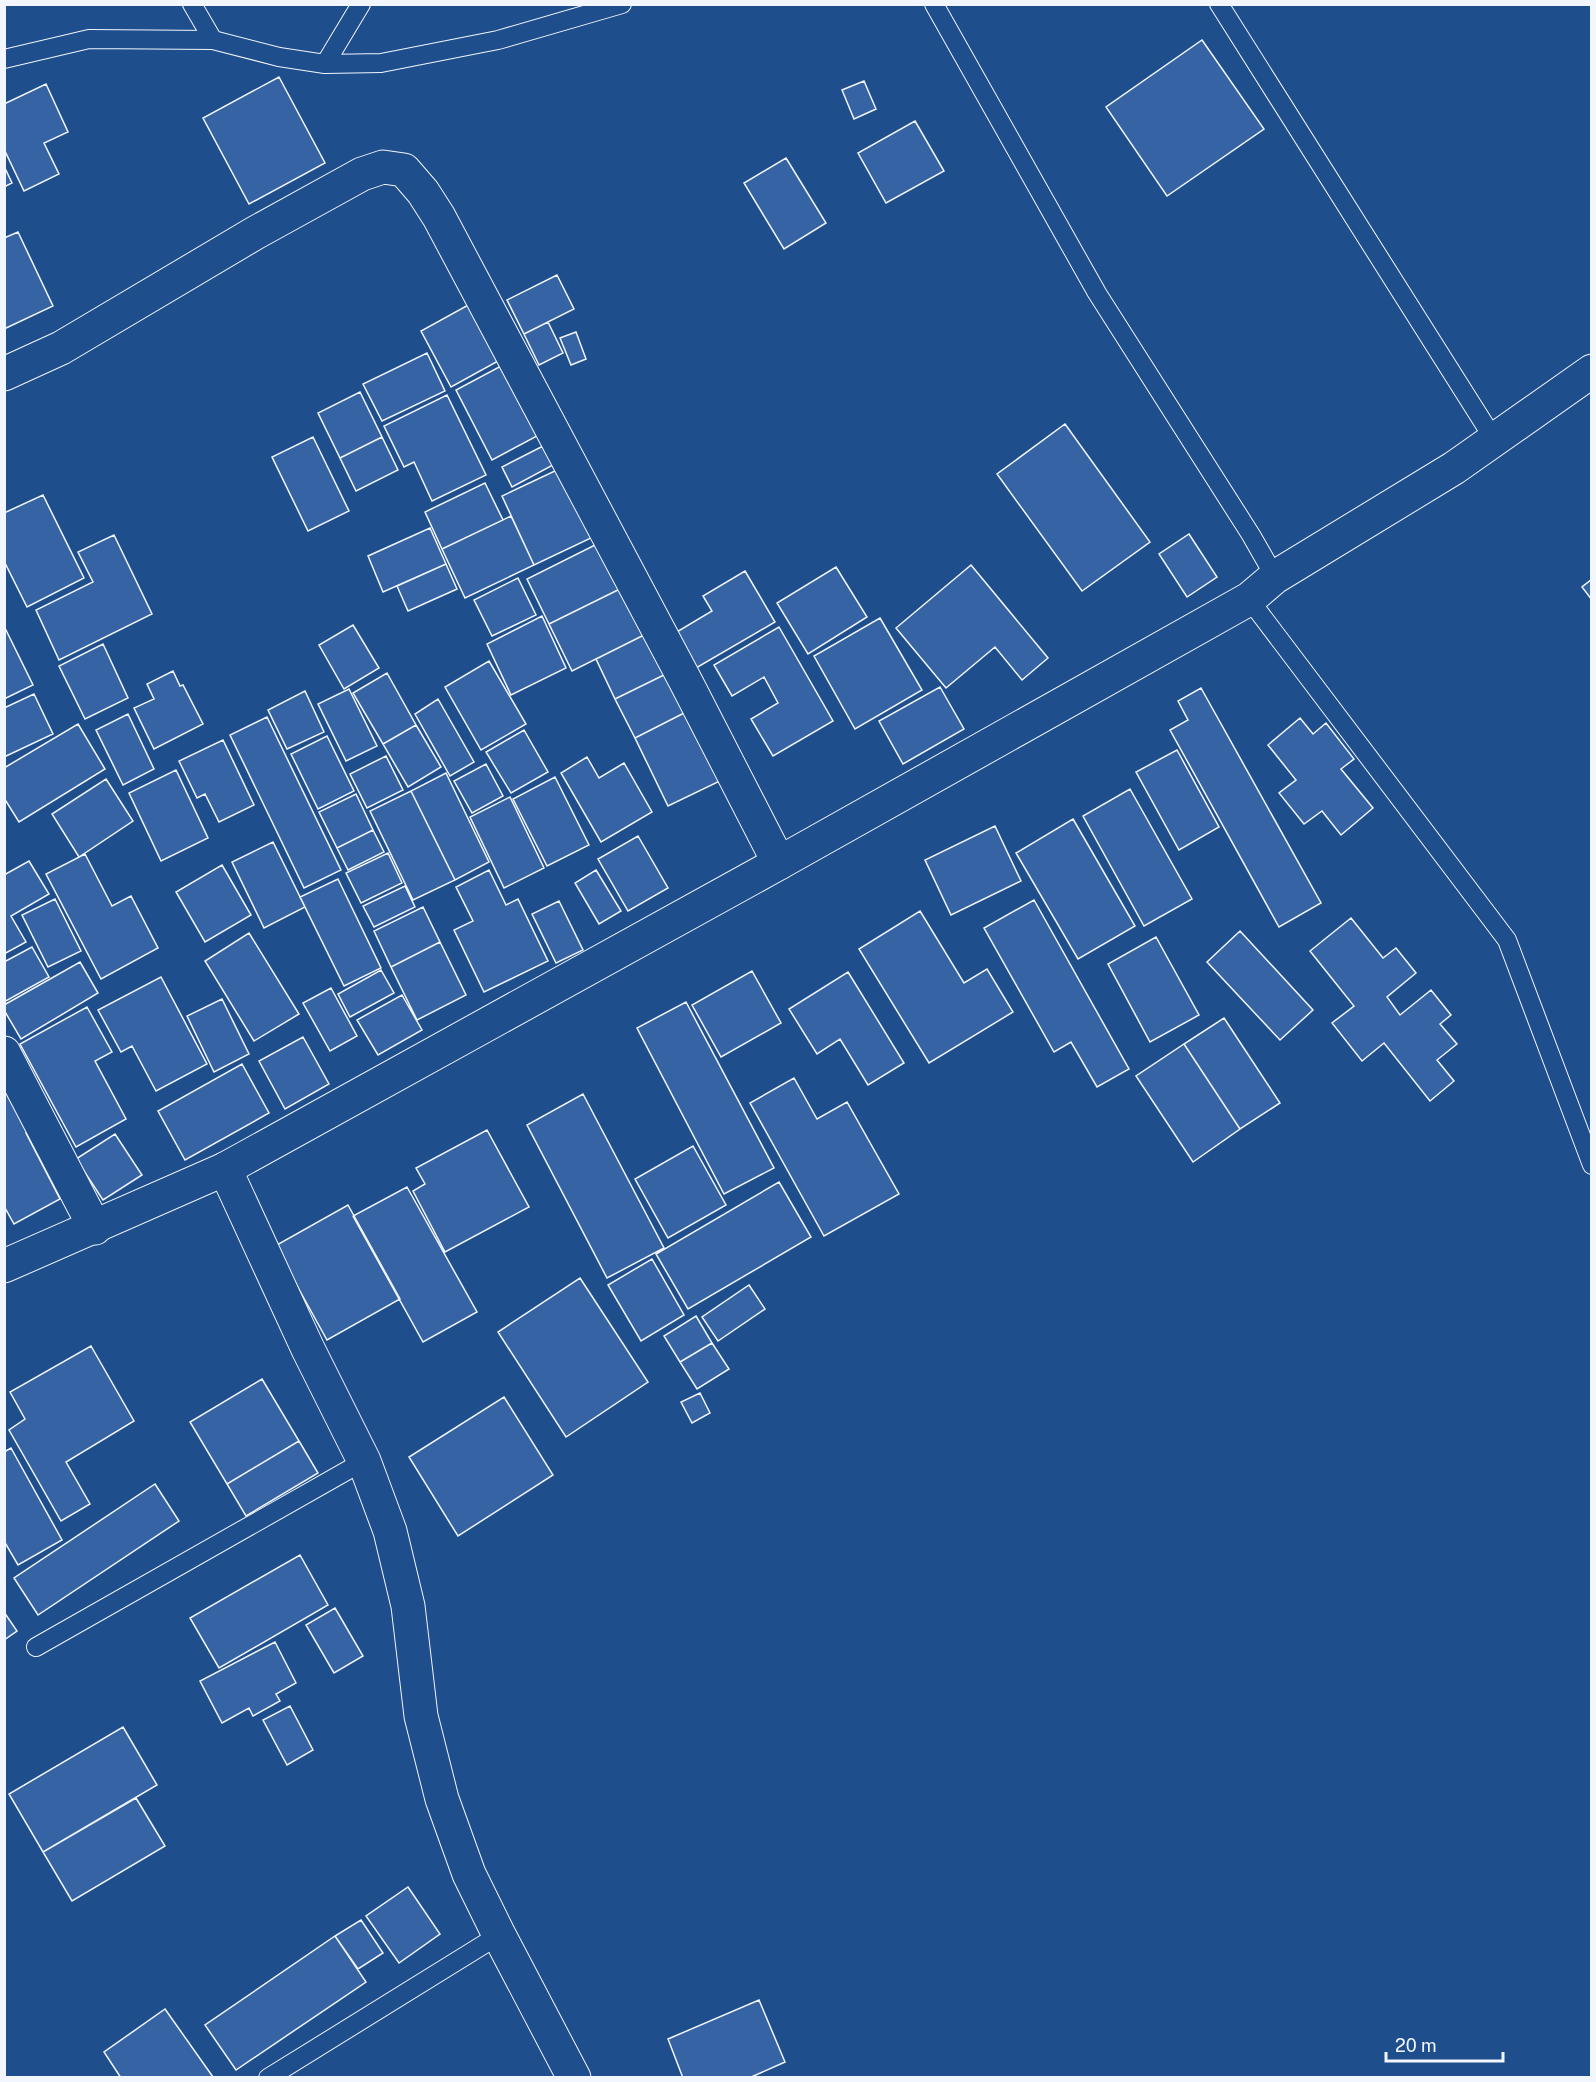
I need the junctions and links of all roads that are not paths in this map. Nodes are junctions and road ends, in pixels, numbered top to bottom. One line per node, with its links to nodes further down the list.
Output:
1 (192, 4): 6 (lane)
2 (361, 4): 8 (lane)
3 (622, 4): 8 (lane)
4 (934, 4): 12 (lane)
5 (1219, 4): 11 (lane)
6 (213, 40): 7 (lane); 8 (lane)
7 (4, 59)
8 (325, 64)
9 (1592, 371): 11 (street)
10 (4, 374): 14 (street)
11 (1495, 441): 12 (street)
12 (1275, 578): 13 (street)
13 (1249, 599): 14 (street); 16 (lane)
14 (779, 863): 17 (street)
15 (4, 1053): 18 (street)
16 (1592, 1165)
17 (225, 1169): 18 (street); 20 (street)
18 (95, 1228): 19 (street)
19 (4, 1266)
20 (364, 1461): 21 (lane); 22 (street)
21 (36, 1647)
22 (499, 1935): 23 (lane); 24 (street)
23 (268, 2078)
24 (574, 2078)

